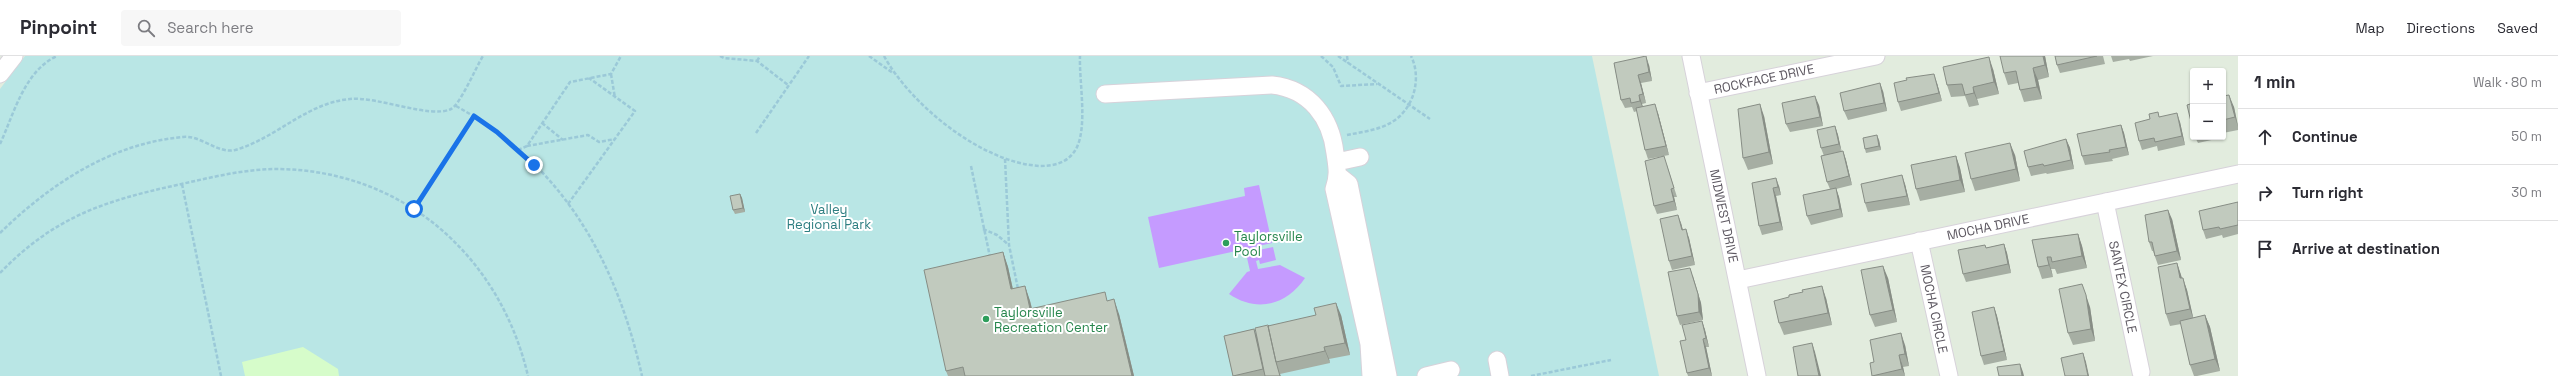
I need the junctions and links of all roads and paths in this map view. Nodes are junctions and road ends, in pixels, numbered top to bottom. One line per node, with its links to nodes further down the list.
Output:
1 (14, 56): 19 (street)
2 (56, 56): 37 (path)
3 (483, 56): 29 (path)
4 (621, 56): 20 (path)
5 (720, 56): 17 (path)
6 (760, 56): 17 (path)
7 (809, 56): 24 (path)
8 (869, 56): 21 (path)
9 (884, 56): 21 (path)
10 (1080, 56): 41 (path)
11 (1321, 56): 23 (path)
12 (1338, 56): 18 (path)
13 (1346, 56): 18 (path)
14 (1411, 56): 28 (path)
15 (1690, 56): 25 (street, MIDWEST DRIVE)
16 (1876, 56): 25 (street, ROCKFACE DRIVE)
17 (757, 61): 24 (path)
18 (1348, 63): 23 (path)
19 (0, 74)
20 (611, 74): 22 (path); 27 (path)
21 (894, 74): 41 (path)
22 (589, 78): 27 (path); 32 (path)
23 (1378, 84): 28 (path)
24 (788, 86): 33 (path)
25 (1698, 93): 55 (street, MIDWEST DRIVE)
26 (1104, 94): 43 (street)
27 (615, 98): 36 (path)
28 (1408, 105): 31 (path); 34 (path)
29 (456, 106): 30 (path); 50 (path)
30 (474, 116): 39 (path); 48 (path)
31 (1430, 119)
32 (542, 123): 35 (path); 38 (path)
33 (756, 133)
34 (1342, 136)
35 (563, 140): 36 (path); 38 (path)
36 (615, 140): 47 (path)
37 (0, 144)
38 (527, 146): 39 (path)
39 (518, 150): 47 (path)
40 (1360, 157): 43 (street)
41 (1005, 159): 52 (path)
42 (971, 166): 49 (path)
43 (1338, 169): 63 (street); 64 (street)
44 (2238, 174): 46 (street, MOCHA DRIVE)
45 (182, 184): 48 (path); 54 (path); 60 (path)
46 (2105, 202): 51 (street, MOCHA DRIVE); 59 (street, SANTEX CIRCLE)
47 (568, 204): 62 (path)
48 (414, 209): 61 (path)
49 (984, 229): 52 (path); 53 (path)
50 (0, 233)
51 (1919, 241): 55 (street, MOCHA DRIVE); 68 (street, MOCHA CIRCLE)
52 (1009, 245): 56 (path)
53 (990, 260)
54 (0, 272)
55 (1738, 280): 67 (street, MIDWEST DRIVE)
56 (1020, 296)
57 (1611, 360): 66 (path)
58 (1451, 370): 65 (street)
59 (2141, 372)
60 (221, 376)
61 (528, 376)
62 (642, 376)
63 (1372, 376)
64 (1388, 376)
65 (1426, 376)
66 (1531, 376)
67 (1757, 376)
68 (1949, 376)

